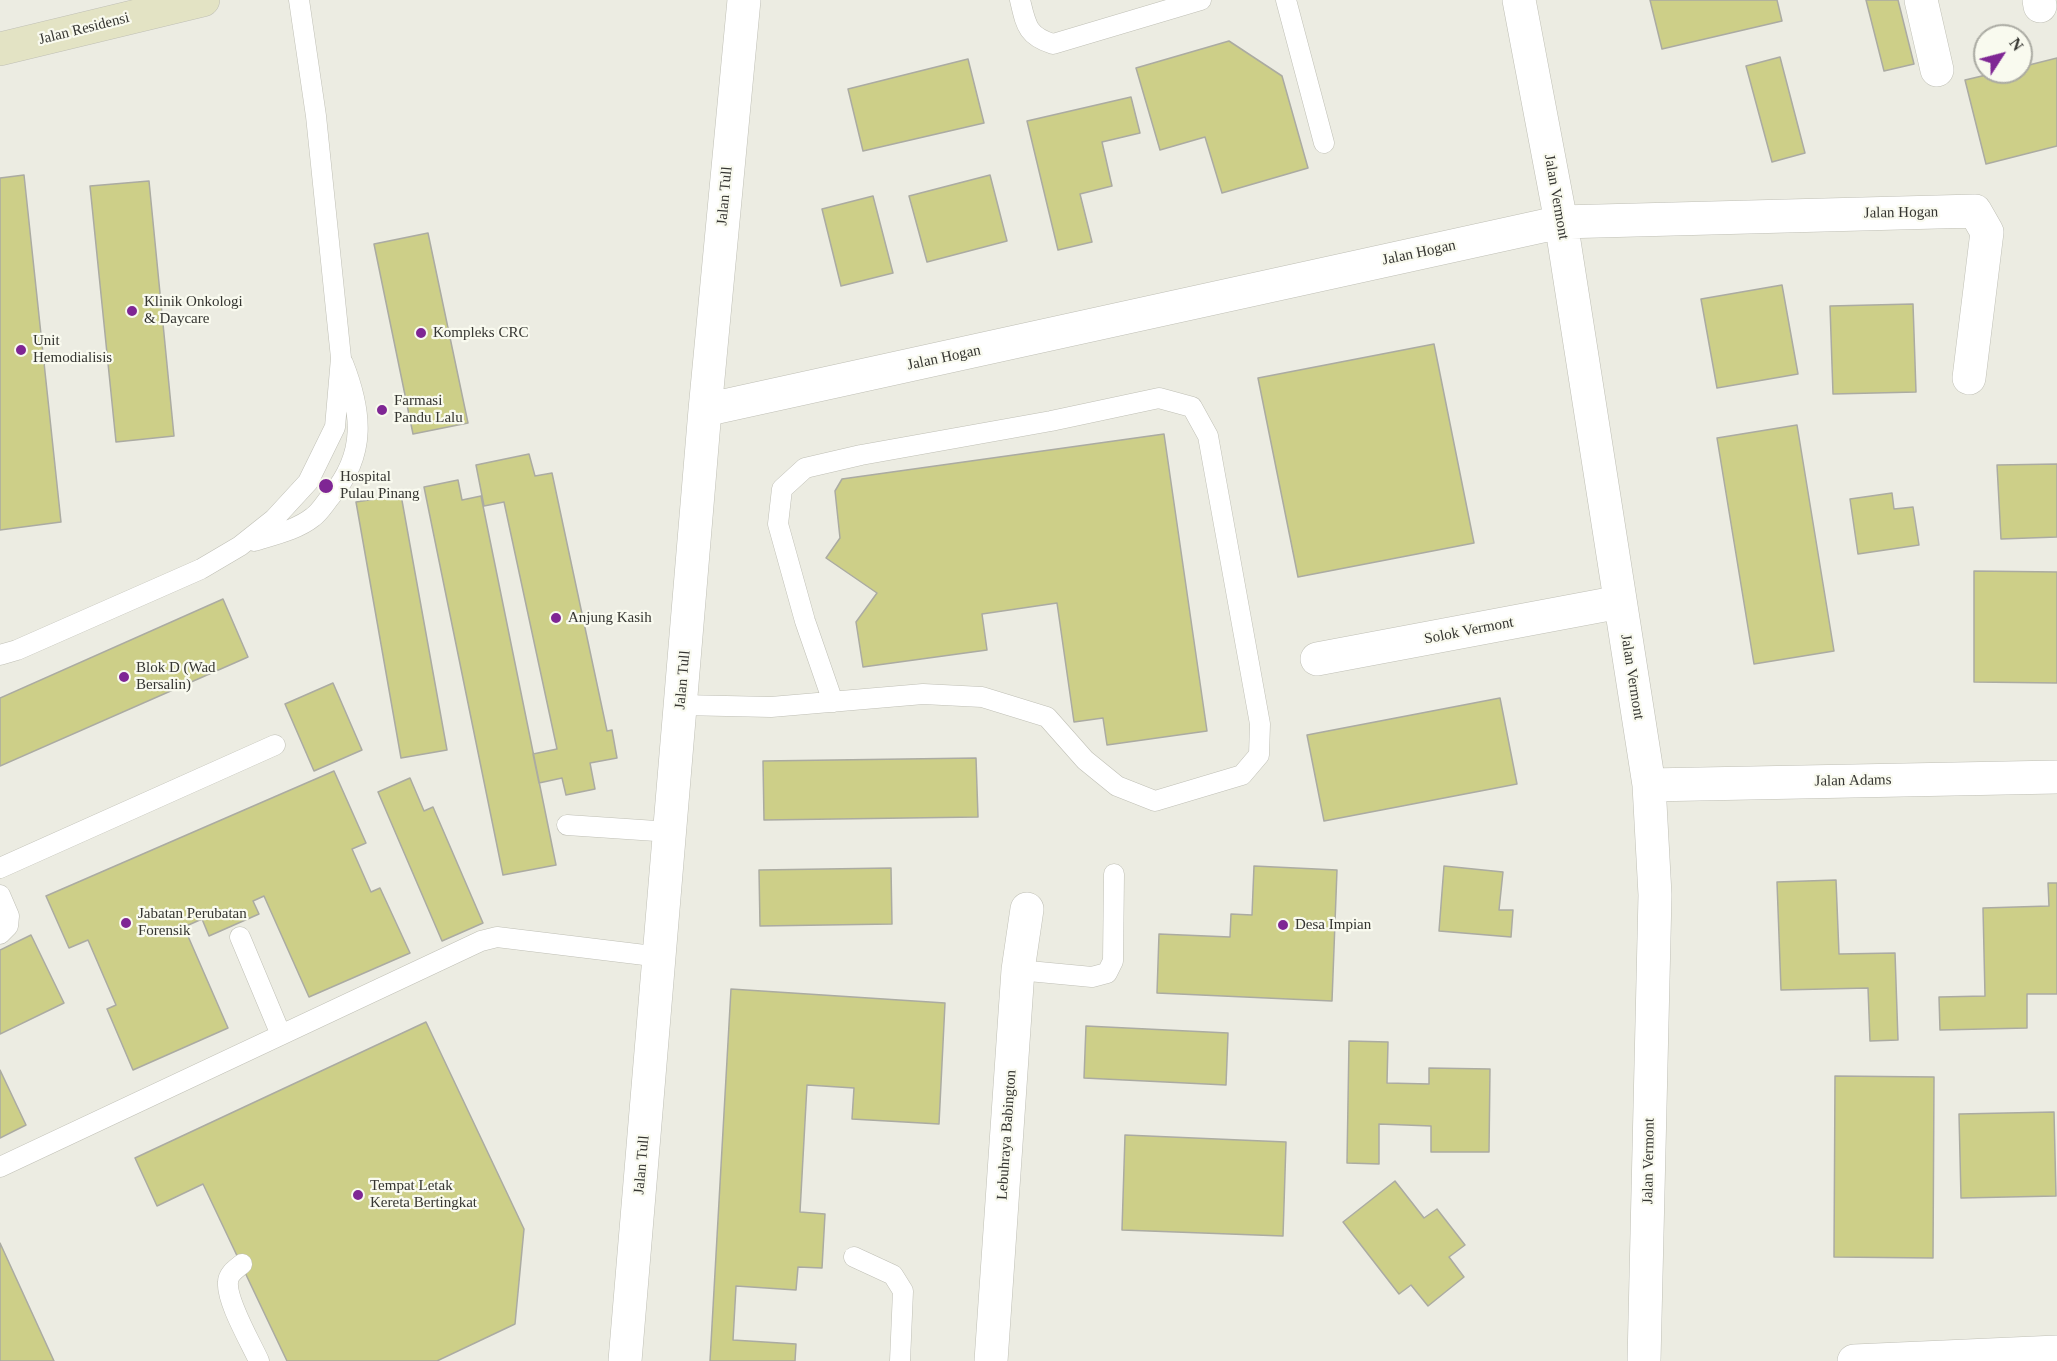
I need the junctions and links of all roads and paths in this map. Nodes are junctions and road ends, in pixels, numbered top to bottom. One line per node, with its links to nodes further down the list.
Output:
1 (203, 0): 9 (main road, Jalan Residensi)
2 (299, 0): 13 (lane)
3 (744, 0): 15 (street, Jalan Tull)
4 (1020, 0): 5 (lane)
5 (1201, 0)
6 (1286, 0): 11 (lane)
7 (1519, 0): 12 (street, Jalan Vermont)
8 (1921, 0): 10 (street)
9 (0, 49)
10 (1937, 70)
11 (1324, 143)
12 (1561, 222): 14 (street, Jalan Hogan); 15 (street, Jalan Hogan); 17 (street, Jalan Vermont)
13 (341, 358): 16 (lane); 16 (lane)
14 (1969, 378)
15 (705, 410): 21 (street, Jalan Tull)
16 (240, 546): 18 (lane)
17 (1620, 603): 19 (street, Solok Vermont); 24 (street, Jalan Vermont)
18 (0, 655)
19 (1317, 659)
20 (833, 702): 20 (lane); 21 (lane)
21 (681, 705): 26 (street, Jalan Tull)
22 (275, 745): 27 (lane)
23 (2057, 777): 24 (street, Jalan Adams)
24 (1649, 785): 44 (street, Jalan Vermont)
25 (567, 825): 26 (lane)
26 (671, 832): 33 (street, Jalan Tull)
27 (0, 868)
28 (1114, 874): 34 (lane)
29 (0, 895): 31 (lane)
30 (1027, 909): 34 (street, Lebuhraya Babington)
31 (0, 934)
32 (240, 937): 35 (lane)
33 (661, 957): 35 (lane); 41 (street, Jalan Tull)
34 (1018, 970): 43 (street, Lebuhraya Babington)
35 (281, 1035): 36 (lane)
36 (0, 1167)
37 (854, 1257): 42 (lane)
38 (242, 1264): 40 (lane)
39 (2057, 1352): 45 (street)
40 (259, 1361)
41 (624, 1361)
42 (900, 1361)
43 (991, 1361)
44 (1644, 1361)
45 (1854, 1361)

